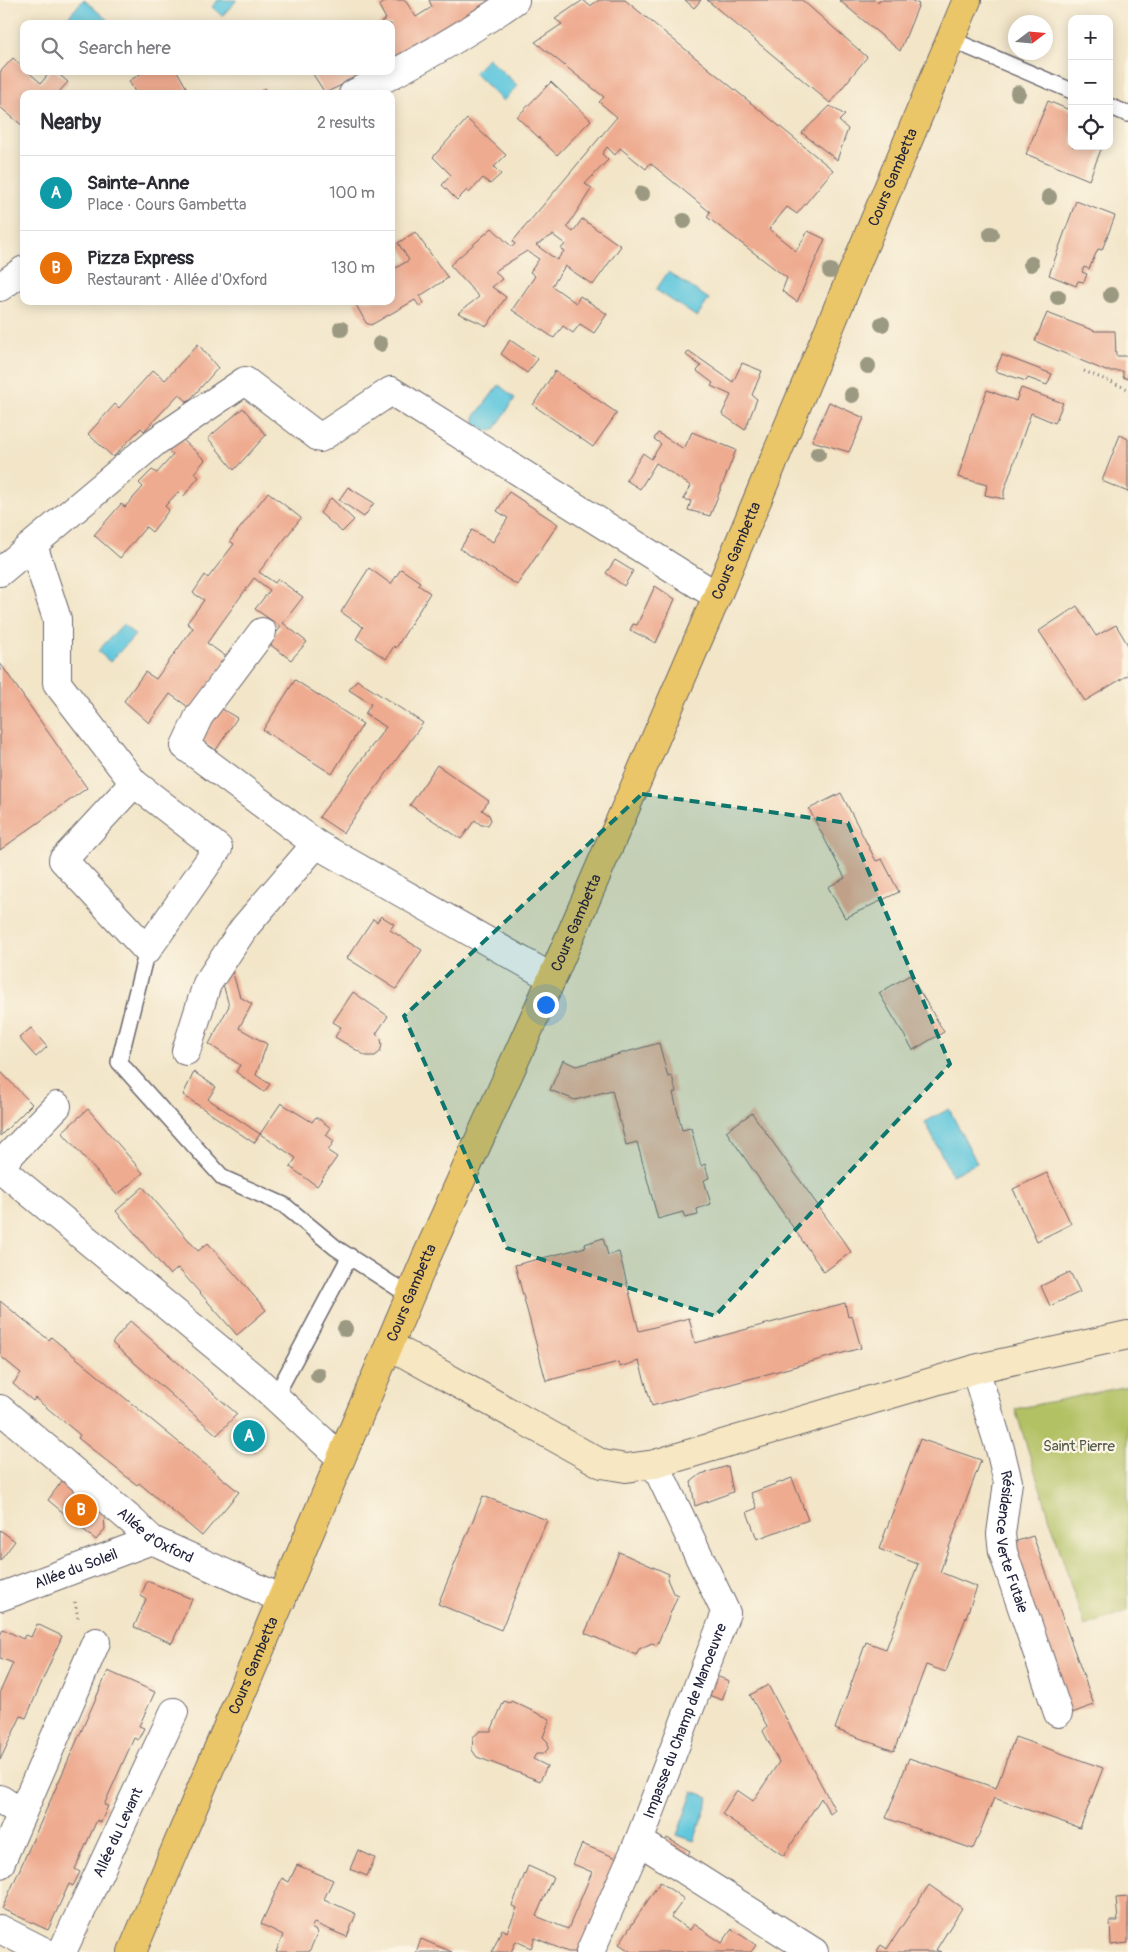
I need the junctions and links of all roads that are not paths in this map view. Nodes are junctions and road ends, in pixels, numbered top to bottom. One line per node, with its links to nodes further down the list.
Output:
1 (515, 0): 4 (street)
2 (967, 0): 3 (main road, Cours Gambetta)
3 (950, 39): 6 (lane); 14 (main road, Cours Gambetta)
4 (395, 74)
5 (394, 75): 7 (street)
6 (1068, 89)
7 (362, 90)
8 (1113, 108): 9 (lane)
9 (1128, 114)
10 (20, 273): 11 (street)
11 (0, 287)
12 (33, 545): 13 (street); 14 (street); 16 (street)
13 (0, 572)
14 (717, 596): 19 (main road, Cours Gambetta)
15 (262, 632): 17 (street)
16 (134, 782): 18 (street); 18 (street)
17 (316, 844): 19 (street); 20 (street)
18 (147, 950): 23 (lane)
19 (552, 978): 24 (main road, Cours Gambetta)
20 (186, 1051)
21 (56, 1106): 22 (street)
22 (0, 1167): 28 (street)
23 (350, 1256): 24 (lane); 28 (lane)
24 (410, 1296): 26 (main road, Cours Gambetta)
25 (1128, 1335): 27 (main road)
26 (389, 1344): 30 (main road, Cours Gambetta); 31 (main road)
27 (975, 1369): 31 (main road); 37 (street, Résidence Verte Futaie)
28 (275, 1397): 30 (street)
29 (0, 1409): 32 (street, Allée d'Oxford)
30 (341, 1458): 34 (main road, Cours Gambetta)
31 (655, 1464): 39 (street, Impasse du Champ de Manoeuvre)
32 (152, 1540): 33 (street, Allée du Soleil); 34 (street, Allée d'Oxford)
33 (0, 1596)
34 (282, 1598): 44 (main road, Cours Gambetta)
35 (96, 1642): 38 (street)
36 (174, 1712): 43 (street, Allée du Levant)
37 (1058, 1713)
38 (10, 1806): 40 (street)
39 (639, 1841): 45 (street, Impasse du Champ de Manoeuvre); 46 (street)
40 (0, 1864)
41 (0, 1928): 42 (street)
42 (46, 1952)
43 (62, 1952)
44 (132, 1952)
45 (590, 1952)
46 (814, 1952)

